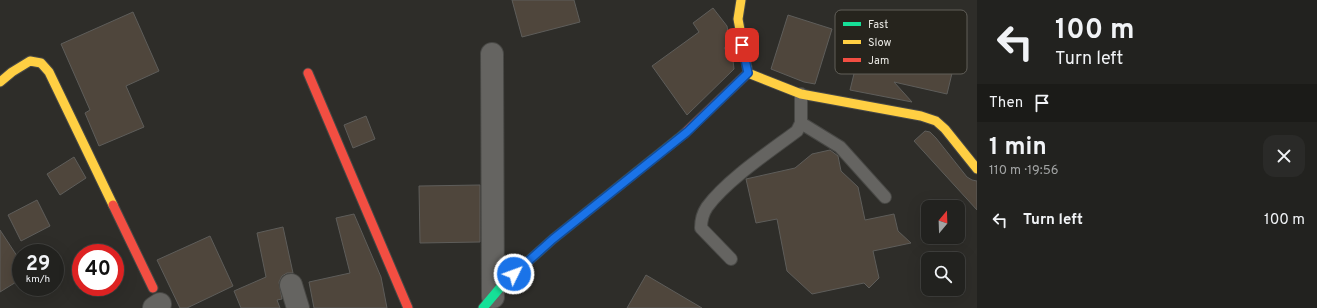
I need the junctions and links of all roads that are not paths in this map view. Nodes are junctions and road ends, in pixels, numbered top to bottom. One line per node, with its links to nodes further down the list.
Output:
1 (741, 0): 4 (street)
2 (492, 54): 13 (street)
3 (308, 73): 15 (street)
4 (748, 73): 6 (street); 13 (street)
5 (0, 82): 12 (street)
6 (801, 94): 7 (lane); 8 (street)
7 (800, 122): 9 (lane); 10 (lane)
8 (977, 169)
9 (885, 197)
10 (731, 259)
11 (291, 285): 14 (street)
12 (156, 300)
13 (488, 302)
14 (298, 308)
15 (408, 308)

